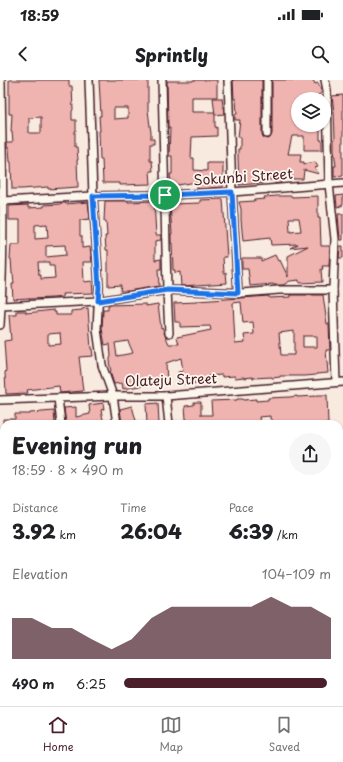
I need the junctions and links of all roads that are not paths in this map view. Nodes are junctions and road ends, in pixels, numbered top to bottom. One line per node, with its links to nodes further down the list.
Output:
1 (1, 80): 13 (street)
2 (89, 80): 12 (street)
3 (162, 80): 11 (street)
4 (228, 80): 10 (street)
5 (267, 80): 7 (street)
6 (325, 80): 9 (street)
7 (267, 134)
8 (343, 183): 9 (street, Sokunbi Street)
9 (329, 184): 10 (street, Sokunbi Street); 15 (street)
10 (232, 192): 11 (street, Sokunbi Street); 16 (street)
11 (165, 195): 12 (street, Sokunbi Street); 14 (street)
12 (93, 196): 13 (street, Sokunbi Street); 17 (street)
13 (2, 201): 18 (street)
14 (167, 290): 16 (street); 17 (street); 20 (street)
15 (334, 290): 16 (street); 21 (street)
16 (238, 293)
17 (98, 301): 18 (street); 22 (street)
18 (1, 306): 19 (street)
19 (0, 324)
20 (169, 333)
21 (340, 382): 23 (street, Olateju Street)
22 (113, 396): 23 (street, Olateju Street); 24 (street, Olateju Street); 27 (street)
23 (166, 396): 28 (street)
24 (58, 398): 25 (street, Olateju Street); 26 (street)
25 (0, 400)
26 (61, 420)
27 (116, 420)
28 (169, 420)

